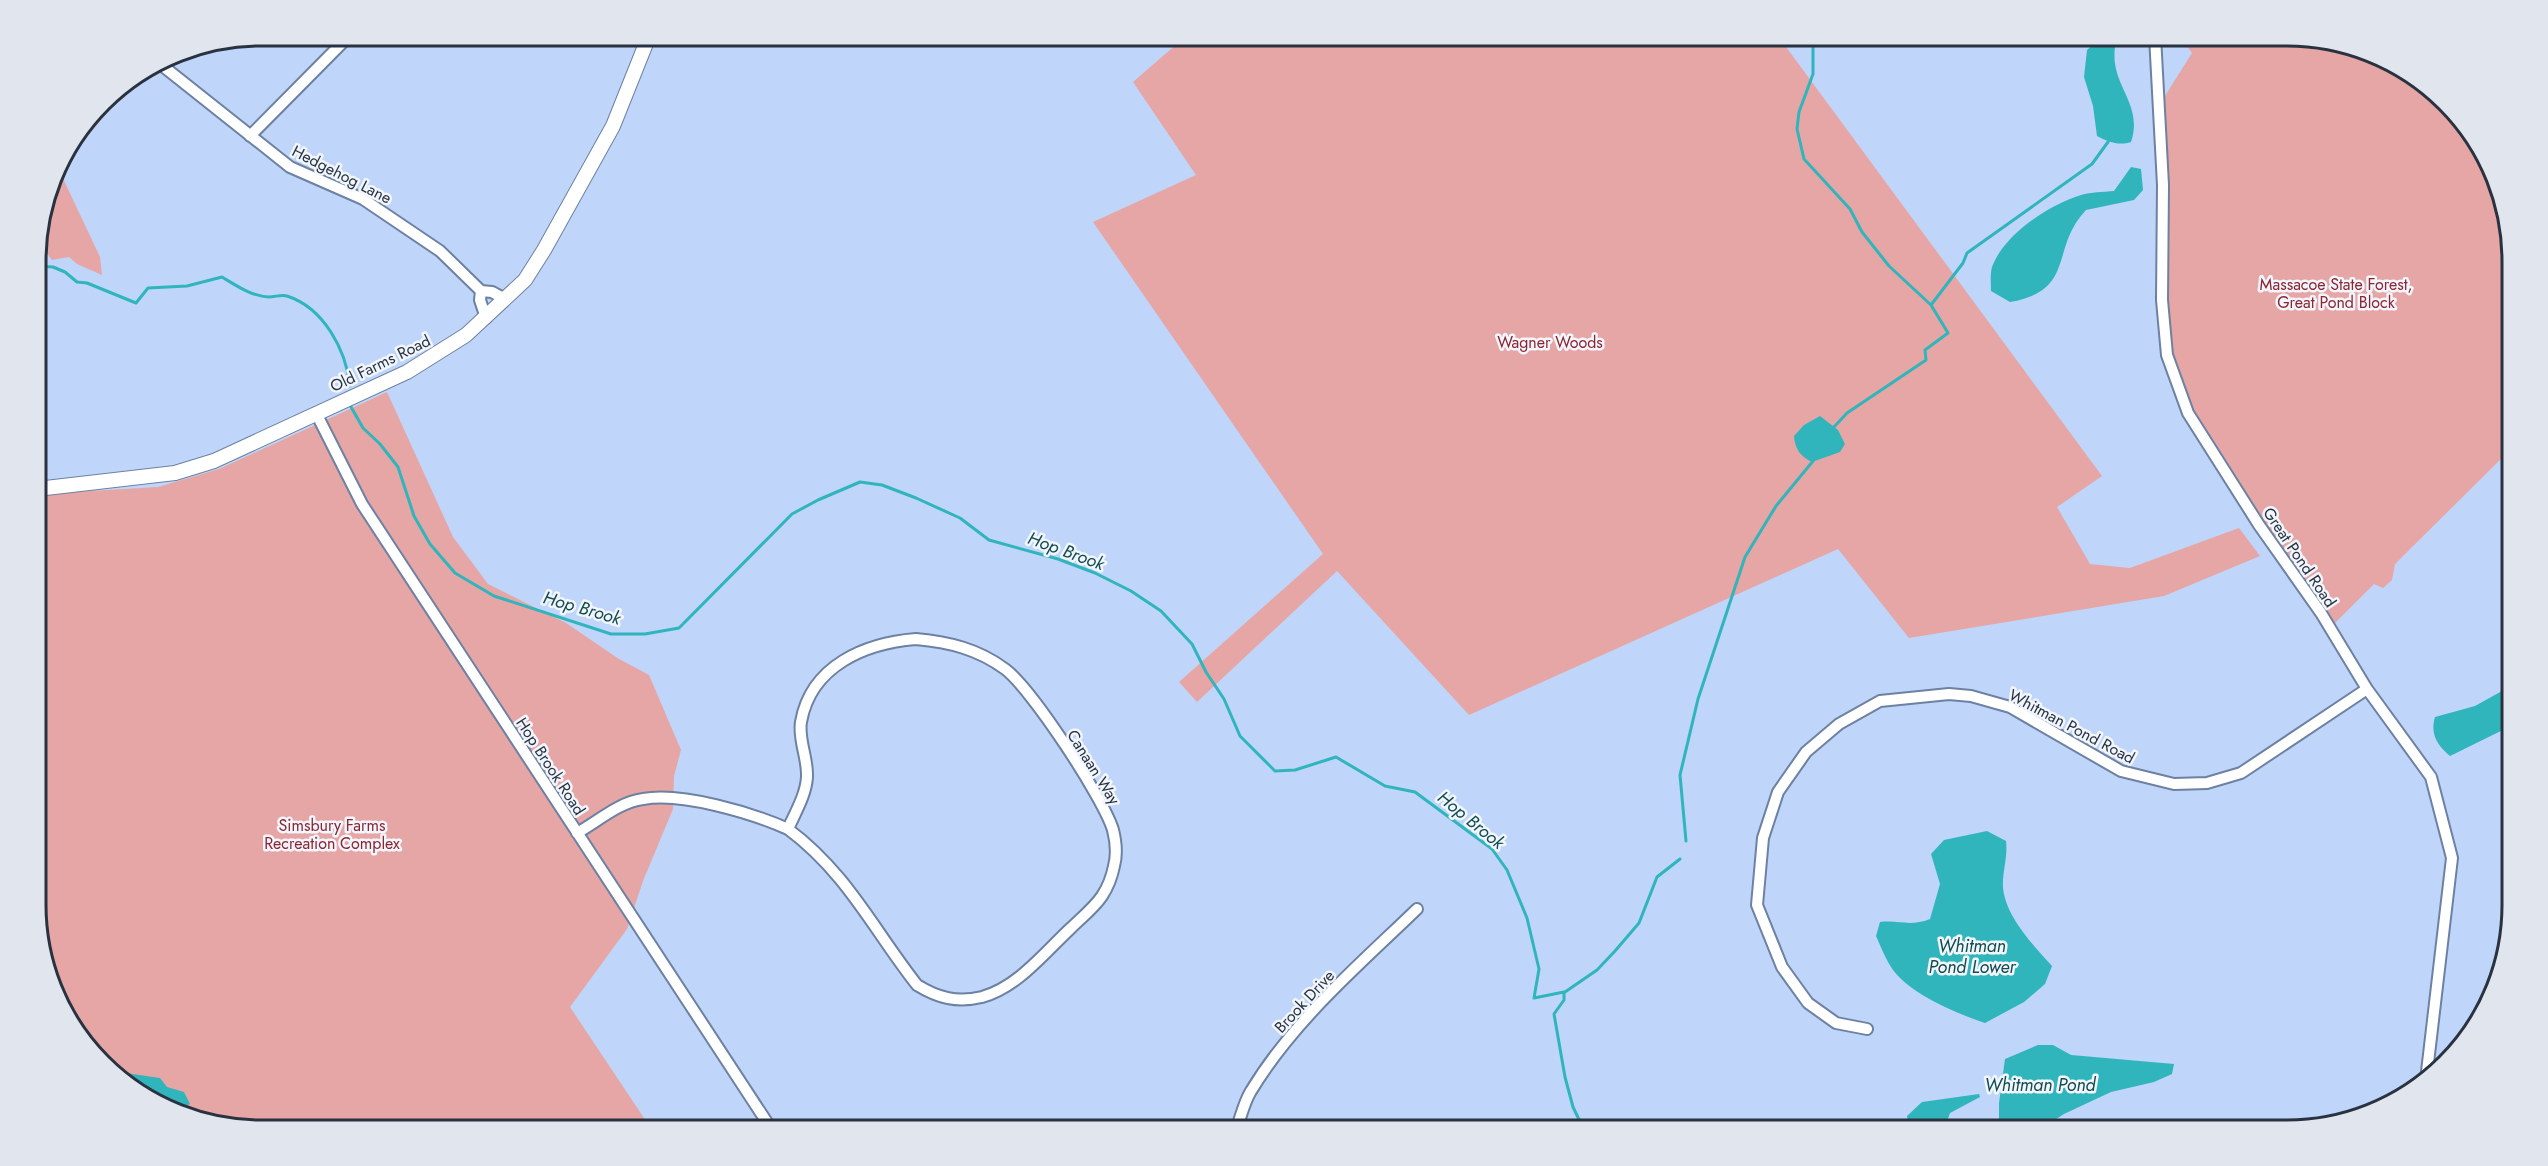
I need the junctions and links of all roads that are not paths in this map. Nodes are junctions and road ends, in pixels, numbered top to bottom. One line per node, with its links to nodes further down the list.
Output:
1 (339, 46): 5 (street)
2 (645, 46): 7 (street, Old Farms Road)
3 (2156, 46): 11 (street, Great Pond Road)
4 (166, 69): 5 (street, Hedgehog Lane)
5 (250, 136): 6 (street, Hedgehog Lane)
6 (481, 291): 7 (street, Hedgehog Lane); 8 (street)
7 (505, 299): 8 (street, Old Farms Road)
8 (486, 318): 9 (street, Old Farms Road)
9 (316, 413): 10 (street, Old Farms Road); 13 (street, Hop Brook Road)
10 (47, 488)
11 (2367, 689): 15 (street, Whitman Pond Road); 16 (street, Great Pond Road)
12 (788, 829): 12 (street, Canaan Way); 13 (street, Canaan Way)
13 (577, 833): 17 (street, Hop Brook Road)
14 (1417, 909): 18 (street, Brook Drive)
15 (1867, 1029)
16 (2428, 1066)
17 (765, 1120)
18 (1240, 1120)

